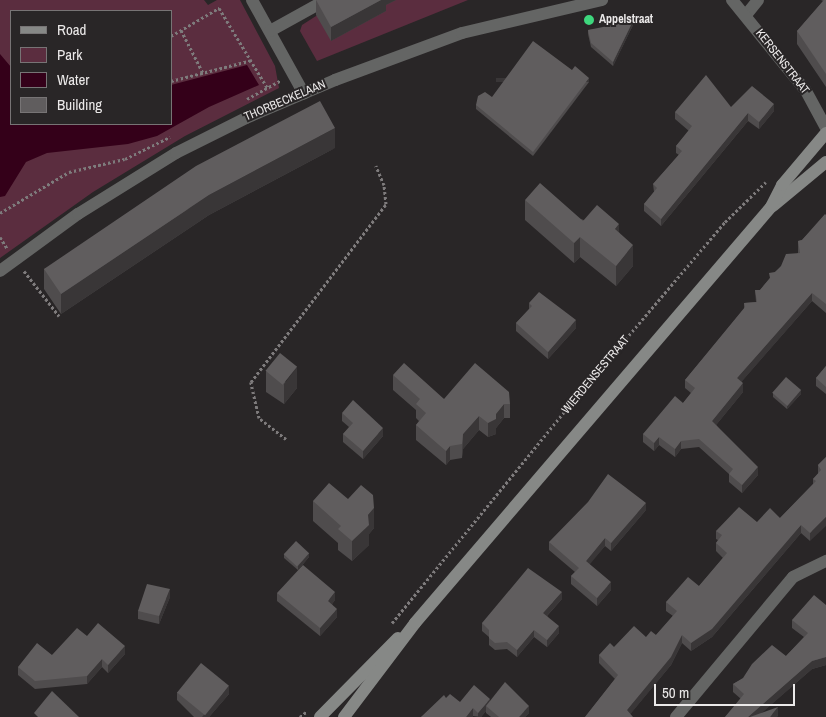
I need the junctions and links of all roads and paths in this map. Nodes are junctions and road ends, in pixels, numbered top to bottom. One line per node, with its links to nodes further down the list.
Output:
1 (252, 0): 8 (street)
2 (326, 0): 8 (street)
3 (602, 0): 15 (street, THORBECKELAAN)
4 (732, 0): 6 (street, KERSENSTRAAT)
5 (758, 0): 6 (street)
6 (746, 15): 17 (street, KERSENSTRAAT)
7 (181, 30): 9 (path); 10 (path); 11 (path)
8 (270, 31): 12 (street)
9 (172, 35)
10 (252, 60): 11 (path); 14 (path)
11 (203, 73): 13 (path)
12 (292, 73): 14 (path); 15 (street)
13 (172, 81)
14 (268, 88): 16 (path)
15 (304, 94): 25 (street, THORBECKELAAN)
16 (241, 102)
17 (826, 128)
18 (178, 132): 24 (path)
19 (826, 133): 23 (main road, WIERDENSESTRAAT)
20 (826, 162): 23 (main road, WIERDENSESTRAAT)
21 (376, 166): 28 (path)
22 (768, 180): 31 (path, WIERDENSESTRAAT)
23 (771, 207): 30 (main road, WIERDENSESTRAAT)
24 (0, 213)
25 (14, 260): 26 (street, THORBECKELAAN); 27 (path)
26 (0, 271)
27 (59, 316)
28 (286, 439)
29 (826, 561): 34 (street)
30 (415, 623): 32 (main road, WIERDENSESTRAAT); 33 (main road, WIERDENSESTRAAT)
31 (388, 627)
32 (320, 717)
33 (344, 717)
34 (676, 717)

